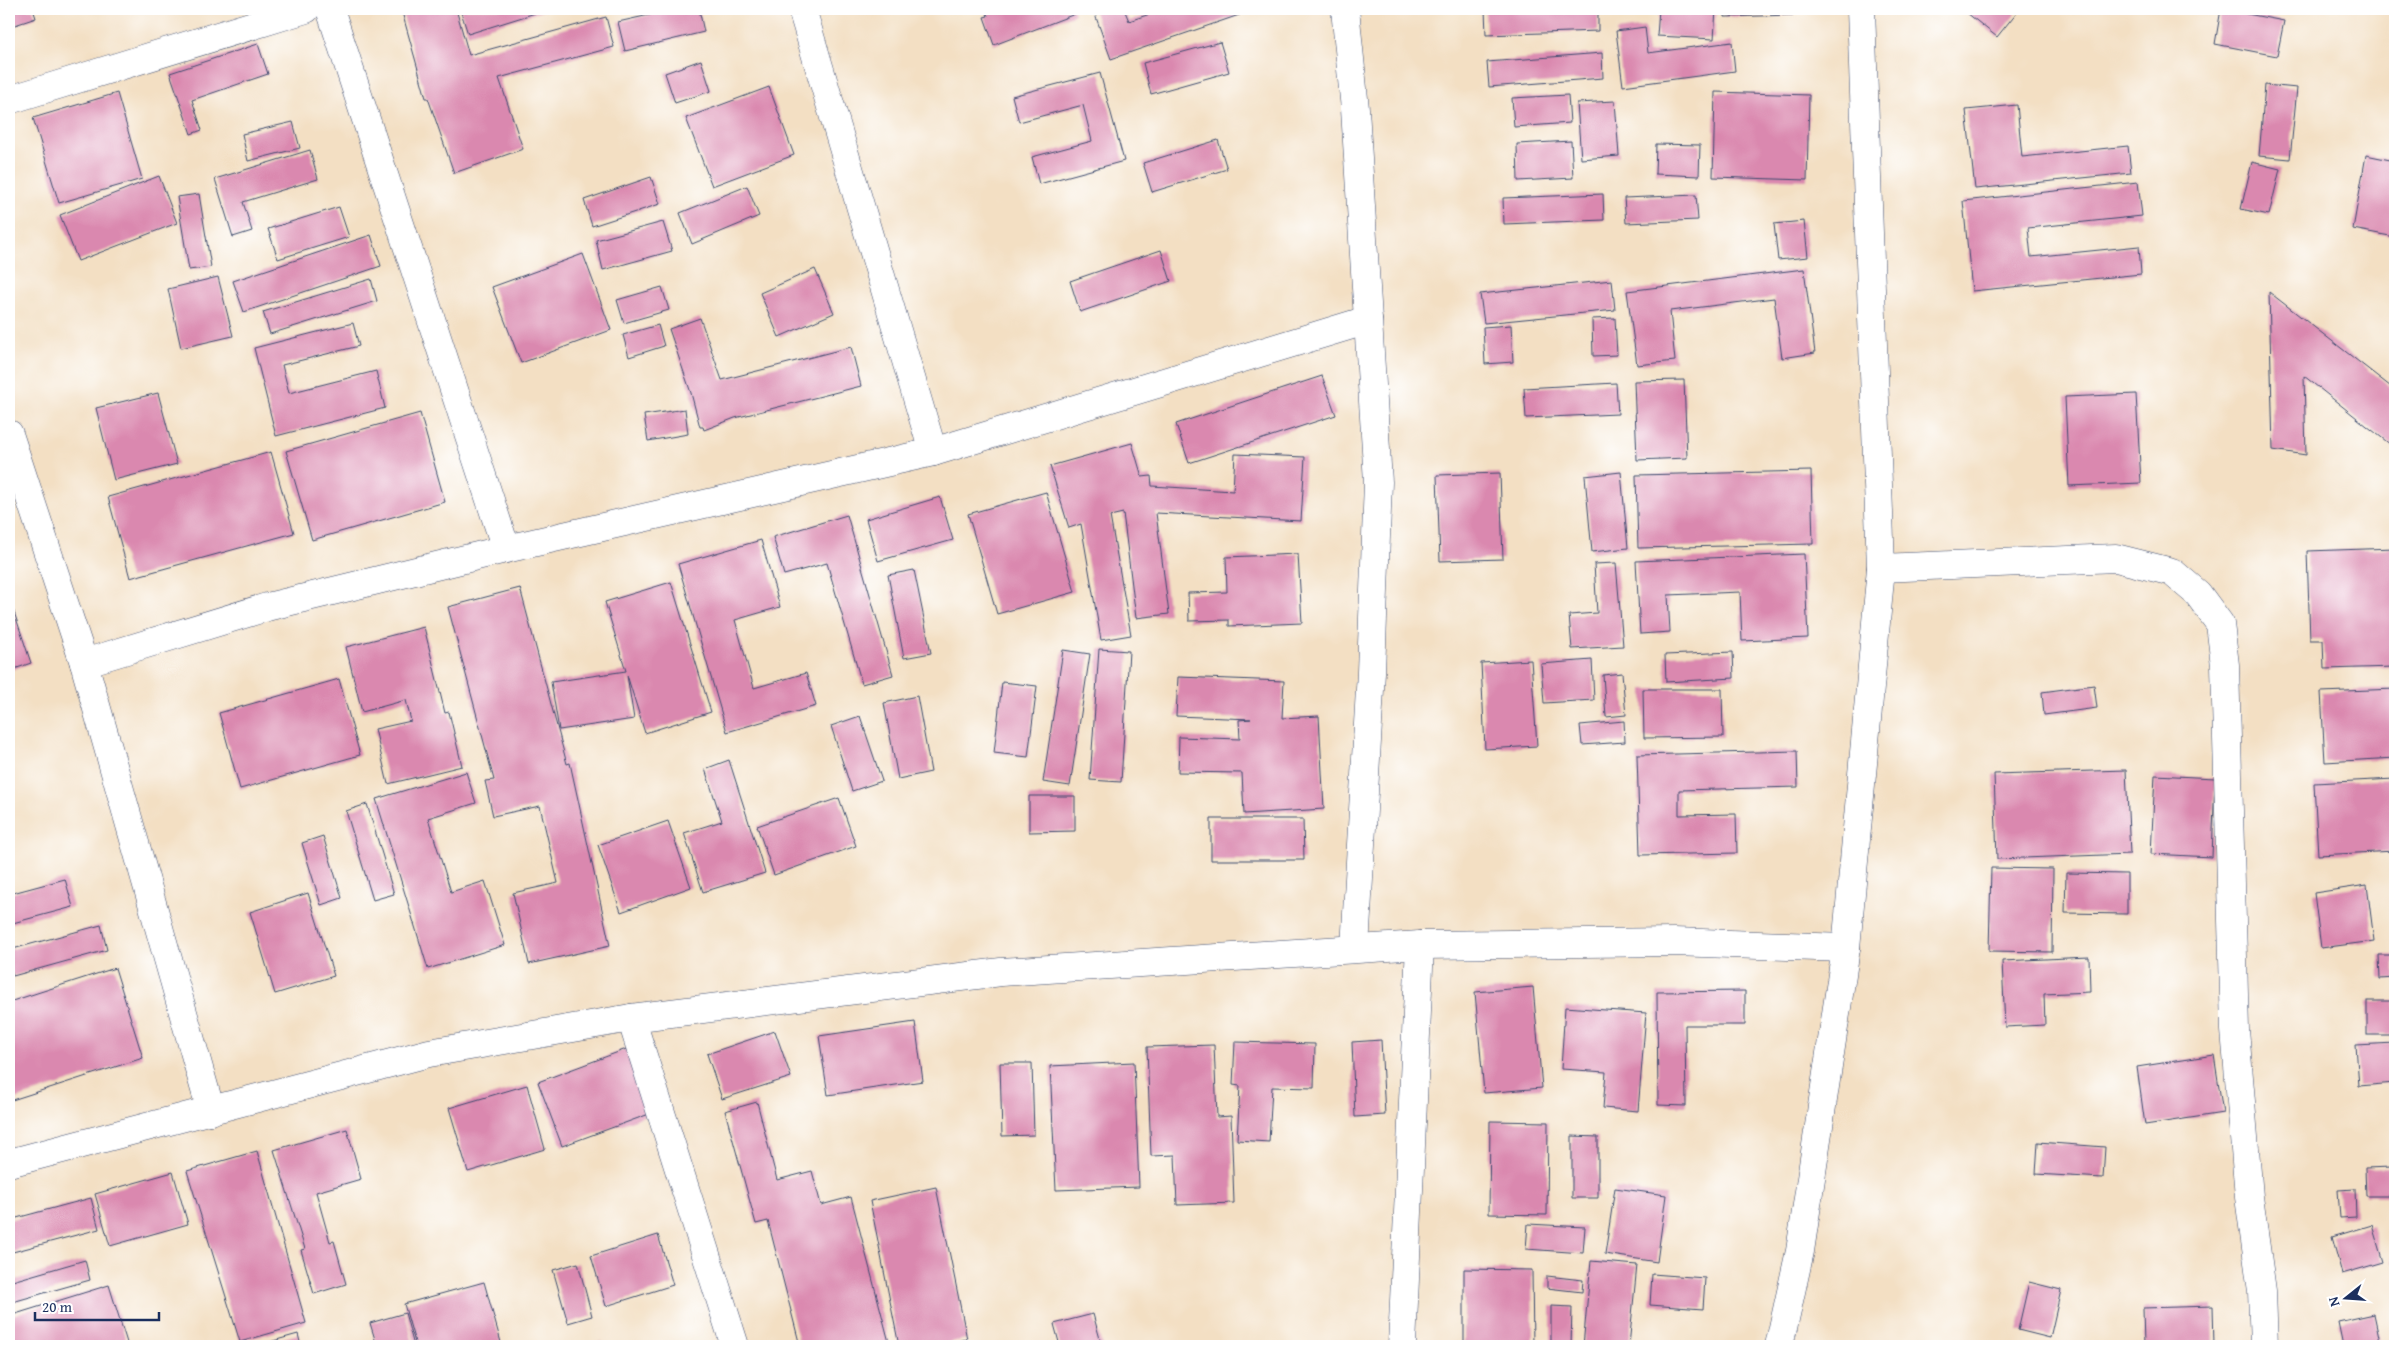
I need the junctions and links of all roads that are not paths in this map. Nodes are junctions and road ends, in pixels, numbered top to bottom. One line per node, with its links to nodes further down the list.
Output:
1 (306, 9): 6 (street)
2 (330, 9): 10 (street)
3 (802, 9): 9 (street)
4 (1345, 9): 7 (street)
5 (1861, 9): 11 (street)
6 (9, 100)
7 (1368, 320): 9 (street); 14 (street)
8 (9, 434): 12 (street)
9 (933, 452): 10 (street)
10 (506, 549): 12 (street)
11 (1881, 568): 15 (street); 22 (street)
12 (84, 663): 17 (street)
13 (1420, 944): 14 (street); 15 (street); 20 (street)
14 (1355, 948): 16 (street)
15 (1846, 948): 21 (street)
16 (631, 1018): 17 (street); 19 (street)
17 (211, 1111): 18 (street)
18 (9, 1163)
19 (735, 1346)
20 (1402, 1346)
21 (1779, 1346)
22 (2264, 1346)

